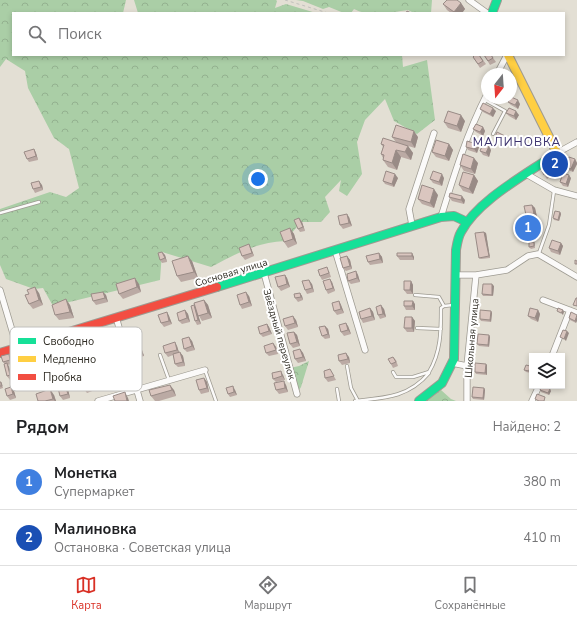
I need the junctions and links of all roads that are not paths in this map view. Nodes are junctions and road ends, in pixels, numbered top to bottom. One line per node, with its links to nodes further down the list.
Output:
1 (469, 0): 3 (street)
2 (497, 0): 4 (street)
3 (486, 12)
4 (492, 12)
5 (507, 56): 7 (street)
6 (508, 56): 13 (street)
7 (500, 68)
8 (483, 104): 19 (street)
9 (496, 104): 11 (lane)
10 (434, 133): 21 (street)
11 (493, 134)
12 (577, 142): 13 (street)
13 (557, 154): 14 (street)
14 (528, 175): 15 (street); 20 (street)
15 (554, 190): 16 (street); 23 (lane)
16 (577, 196)
17 (39, 202): 18 (lane)
18 (0, 214)
19 (441, 217): 20 (street, Сосновая улица); 21 (street, Сосновая улица)
20 (467, 222): 25 (street)
21 (412, 224): 22 (street, Сосновая улица)
22 (335, 250): 24 (street, Сосновая улица); 42 (street)
23 (538, 254): 26 (street); 27 (street)
24 (264, 273): 35 (street, Сосновая улица); 58 (street, Звёздный переулок)
25 (456, 275): 26 (street); 31 (street)
26 (476, 275): 48 (street, Школьная улица)
27 (577, 277)
28 (0, 290): 36 (street)
29 (415, 295): 32 (lane)
30 (543, 300): 33 (street)
31 (455, 305): 32 (lane); 46 (street)
32 (444, 306): 40 (lane)
33 (570, 310): 34 (street); 44 (street)
34 (577, 313)
35 (116, 317): 37 (street, Сосновая улица); 38 (street)
36 (10, 327)
37 (83, 327)
38 (119, 327)
39 (417, 328): 40 (lane)
40 (441, 329): 51 (lane)
41 (10, 349): 43 (street, Сосновая улица)
42 (365, 350)
43 (0, 353)
44 (553, 353)
45 (160, 355): 52 (lane)
46 (452, 363): 48 (street); 64 (street)
47 (347, 366): 63 (lane)
48 (467, 366): 65 (street, Школьная улица)
49 (205, 370): 52 (street); 61 (lane)
50 (393, 372): 51 (lane)
51 (429, 372): 63 (lane)
52 (169, 381): 53 (street)
53 (142, 388)
54 (337, 388): 62 (lane)
55 (538, 389): 66 (street)
56 (133, 391): 59 (street)
57 (136, 391): 60 (street)
58 (297, 394)
59 (98, 401)
60 (140, 401)
61 (216, 401)
62 (339, 401)
63 (357, 401)
64 (419, 401)
65 (467, 401)
66 (532, 401)

